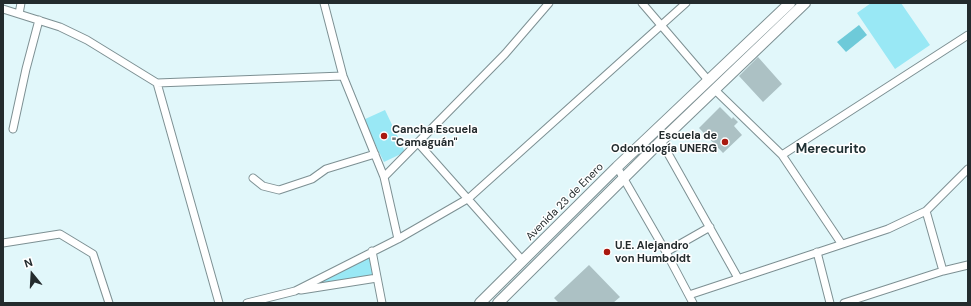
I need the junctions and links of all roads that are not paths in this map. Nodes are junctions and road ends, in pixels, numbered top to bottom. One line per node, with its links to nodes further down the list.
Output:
1 (21, 3): 10 (street)
2 (324, 3): 14 (street)
3 (541, 3): 8 (street)
4 (643, 3): 12 (street)
5 (686, 3): 12 (street)
6 (790, 3): 15 (main road, Avenida 23 de Enero)
7 (806, 3): 17 (main road)
8 (547, 6): 20 (street)
9 (3, 9): 10 (street)
10 (19, 14): 11 (street)
11 (39, 20): 16 (street); 18 (street)
12 (661, 25): 15 (street); 28 (street)
13 (968, 35): 22 (street)
14 (343, 76): 16 (street); 21 (street)
15 (708, 80): 23 (main road, Avenida 23 de Enero)
16 (157, 83): 46 (street)
17 (715, 90): 19 (main road); 22 (street)
18 (13, 129)
19 (661, 141): 27 (main road); 30 (street)
20 (419, 144): 25 (street); 28 (street)
21 (375, 154): 25 (street); 26 (street)
22 (782, 155): 33 (street)
23 (617, 167): 27 (street); 37 (main road, Avenida 23 de Enero)
24 (968, 169): 29 (street)
25 (384, 177): 31 (street)
26 (253, 178)
27 (625, 178): 35 (street); 44 (main road)
28 (469, 198): 31 (street); 37 (street)
29 (926, 210): 33 (street); 39 (street)
30 (710, 227): 35 (street); 41 (street)
31 (398, 239): 34 (street)
32 (3, 243): 45 (street)
33 (841, 244): 36 (street)
34 (372, 251): 40 (street); 42 (street)
35 (666, 252): 43 (street)
36 (817, 252): 41 (street); 51 (street)
37 (523, 261): 49 (main road, Avenida 23 de Enero)
38 (968, 265): 39 (street)
39 (943, 271): 52 (street)
40 (377, 278): 42 (street); 48 (street)
41 (738, 278): 43 (street)
42 (295, 290): 47 (street)
43 (689, 295): 50 (street)
44 (503, 301)
45 (109, 303)
46 (219, 303)
47 (247, 303)
48 (382, 303)
49 (480, 303)
50 (693, 303)
51 (830, 303)
52 (844, 303)

